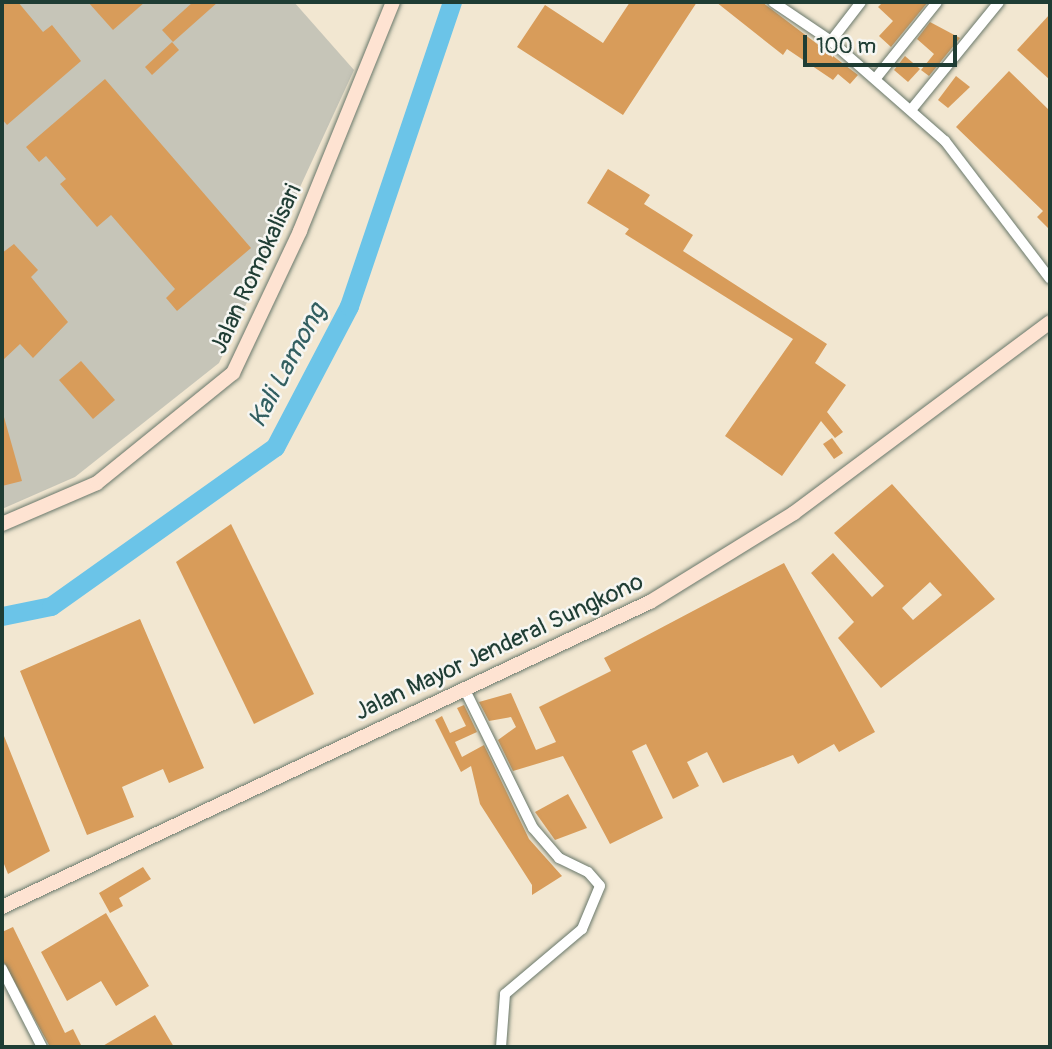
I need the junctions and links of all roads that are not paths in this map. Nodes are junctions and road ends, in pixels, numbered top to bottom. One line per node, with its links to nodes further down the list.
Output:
1 (393, 2): 11 (main road, Jalan Romokalisari)
2 (774, 2): 6 (street)
3 (861, 2): 6 (street)
4 (937, 2): 7 (street)
5 (999, 2): 8 (street)
6 (831, 41): 7 (street)
7 (876, 78): 8 (street)
8 (911, 110): 9 (street)
9 (1050, 279)
10 (1050, 322): 12 (main road, Jalan Mayor Jenderal Sungkono)
11 (2, 524)
12 (464, 688): 13 (main road, Jalan Mayor Jenderal Sungkono); 16 (street)
13 (2, 907)
14 (2, 968): 15 (street)
15 (42, 1047)
16 (500, 1047)

